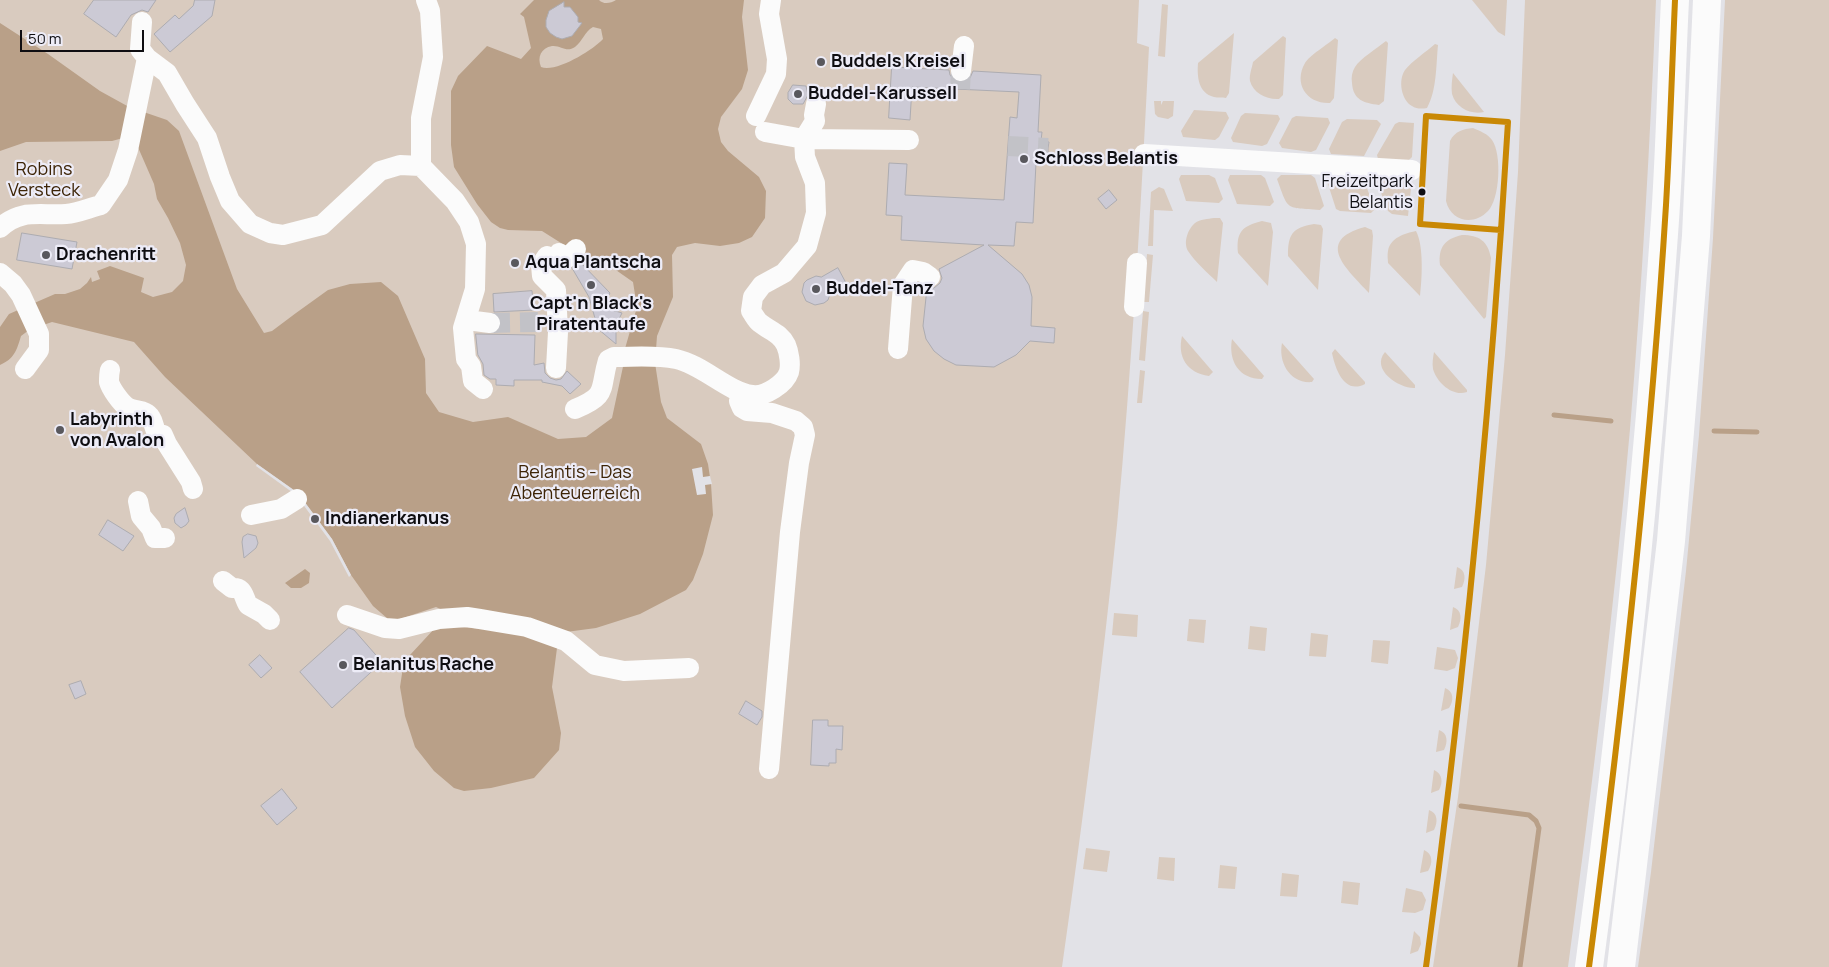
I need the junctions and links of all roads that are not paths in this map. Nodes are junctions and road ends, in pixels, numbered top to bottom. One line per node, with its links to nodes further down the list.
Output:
1 (426, 0): 13 (street)
2 (772, 0): 10 (street)
3 (1675, 0): 40 (highway)
4 (1707, 0): 41 (highway)
5 (142, 22): 7 (street)
6 (964, 46): 8 (street)
7 (147, 58): 13 (street); 15 (street)
8 (961, 70)
9 (816, 104): 10 (street)
10 (804, 139): 11 (street); 28 (street)
11 (909, 140)
12 (1144, 154): 14 (street)
13 (421, 166): 21 (street)
14 (1412, 170)
15 (0, 228)
16 (562, 254): 24 (street)
17 (1137, 263): 20 (street)
18 (0, 273): 25 (street)
19 (930, 277): 23 (street)
20 (1134, 307)
21 (467, 320): 22 (street); 27 (street)
22 (490, 323)
23 (898, 349)
24 (556, 368)
25 (25, 369)
26 (110, 370): 30 (street)
27 (483, 389)
28 (741, 392): 29 (street); 39 (street)
29 (575, 408)
30 (193, 490)
31 (138, 500): 34 (street)
32 (297, 500): 33 (street)
33 (251, 515)
34 (166, 538)
35 (223, 581): 37 (street)
36 (347, 614): 38 (street)
37 (270, 620)
38 (689, 668)
39 (769, 769)
40 (1589, 967)
41 (1621, 967)

